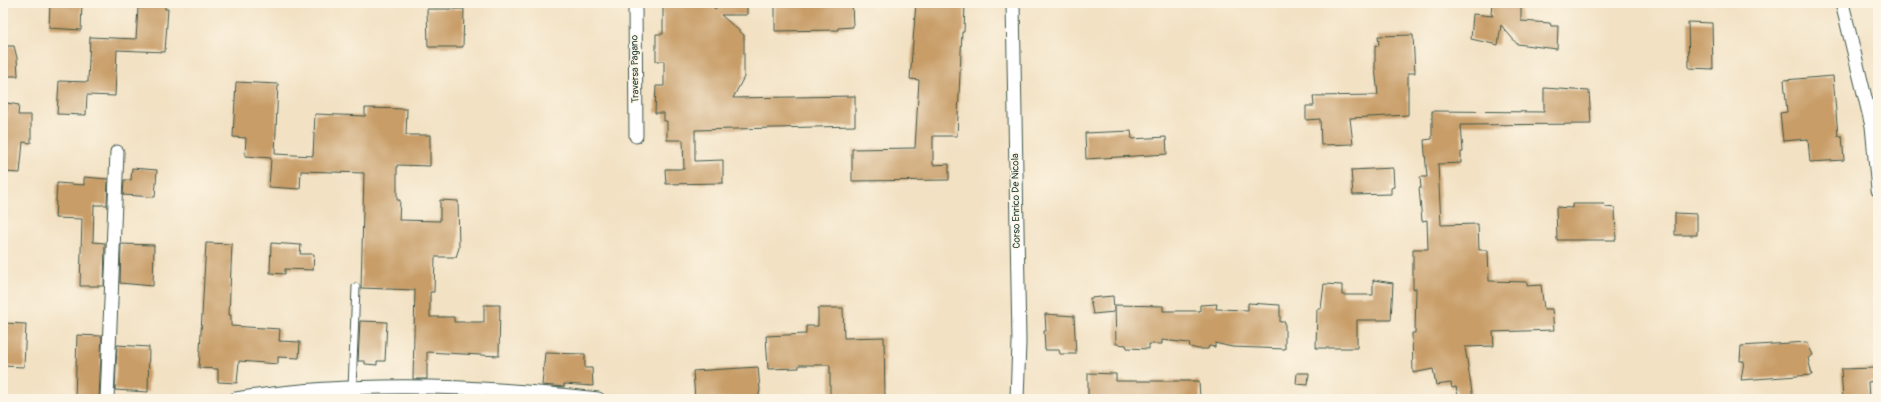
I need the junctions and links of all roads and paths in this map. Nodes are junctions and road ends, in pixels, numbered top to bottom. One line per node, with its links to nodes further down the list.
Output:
1 (635, 3): 4 (street, Traversa Pagano)
2 (1013, 3): 16 (street, Corso Enrico De Nicola)
3 (1842, 3): 6 (street)
4 (636, 136)
5 (117, 152): 12 (street)
6 (1878, 176): 7 (street)
7 (1878, 190)
8 (122, 234): 13 (street)
9 (356, 287): 10 (lane)
10 (352, 389): 11 (street); 15 (street)
11 (331, 394): 14 (street)
12 (107, 399)
13 (115, 399)
14 (236, 399)
15 (598, 399)
16 (1017, 399)

